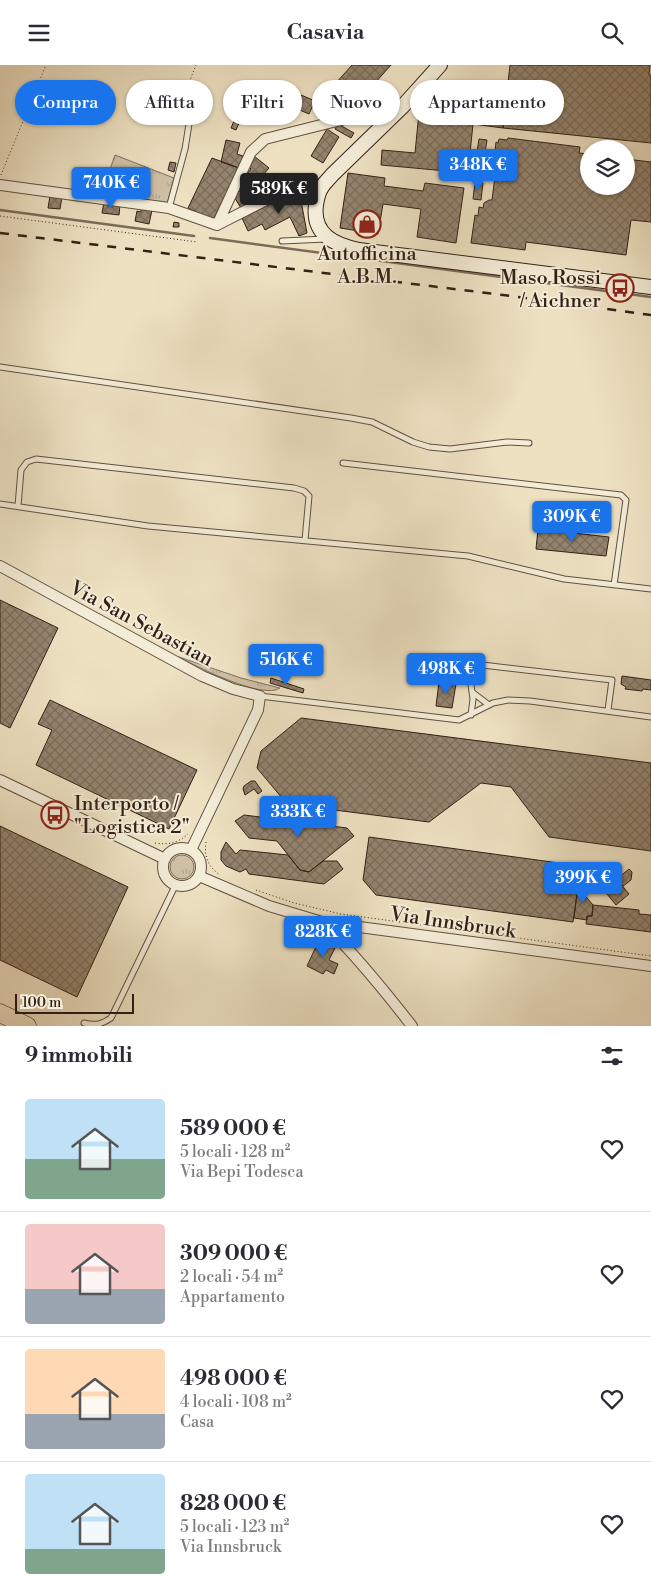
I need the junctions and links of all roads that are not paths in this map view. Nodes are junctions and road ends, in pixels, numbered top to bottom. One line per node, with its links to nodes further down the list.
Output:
1 (440, 65): 2 (street)
2 (403, 106): 5 (street); 7 (street)
3 (189, 125): 6 (lane)
4 (0, 185): 6 (street)
5 (321, 187): 7 (street); 8 (street)
6 (168, 208): 7 (street)
7 (217, 225)
8 (329, 239): 9 (lane); 10 (street)
9 (282, 241)
10 (651, 287)
11 (0, 367): 12 (lane)
12 (528, 443)
13 (343, 463): 18 (lane)
14 (0, 504): 15 (lane)
15 (18, 506): 16 (lane); 16 (lane)
16 (305, 540): 18 (lane)
17 (0, 566): 21 (street, Via San Sebastian)
18 (614, 585): 19 (lane)
19 (651, 589)
20 (472, 691): 22 (lane); 23 (lane); 24 (lane)
21 (260, 696): 24 (lane, Via San Sebastian); 27 (street)
22 (489, 705): 23 (lane); 24 (lane)
23 (608, 710): 25 (lane)
24 (471, 715)
25 (651, 717)
26 (0, 780): 28 (street)
27 (191, 850): 28 (street); 29 (street)
28 (165, 859): 30 (street)
29 (199, 876): 30 (street); 31 (street, Via Innsbruck)
30 (176, 884): 35 (lane)
31 (322, 922): 32 (street, Via Innsbruck); 38 (street)
32 (651, 966)
33 (0, 1013): 37 (highway)
34 (0, 1023): 36 (highway)
35 (84, 1023)
36 (6, 1026)
37 (27, 1026)
38 (412, 1026)

